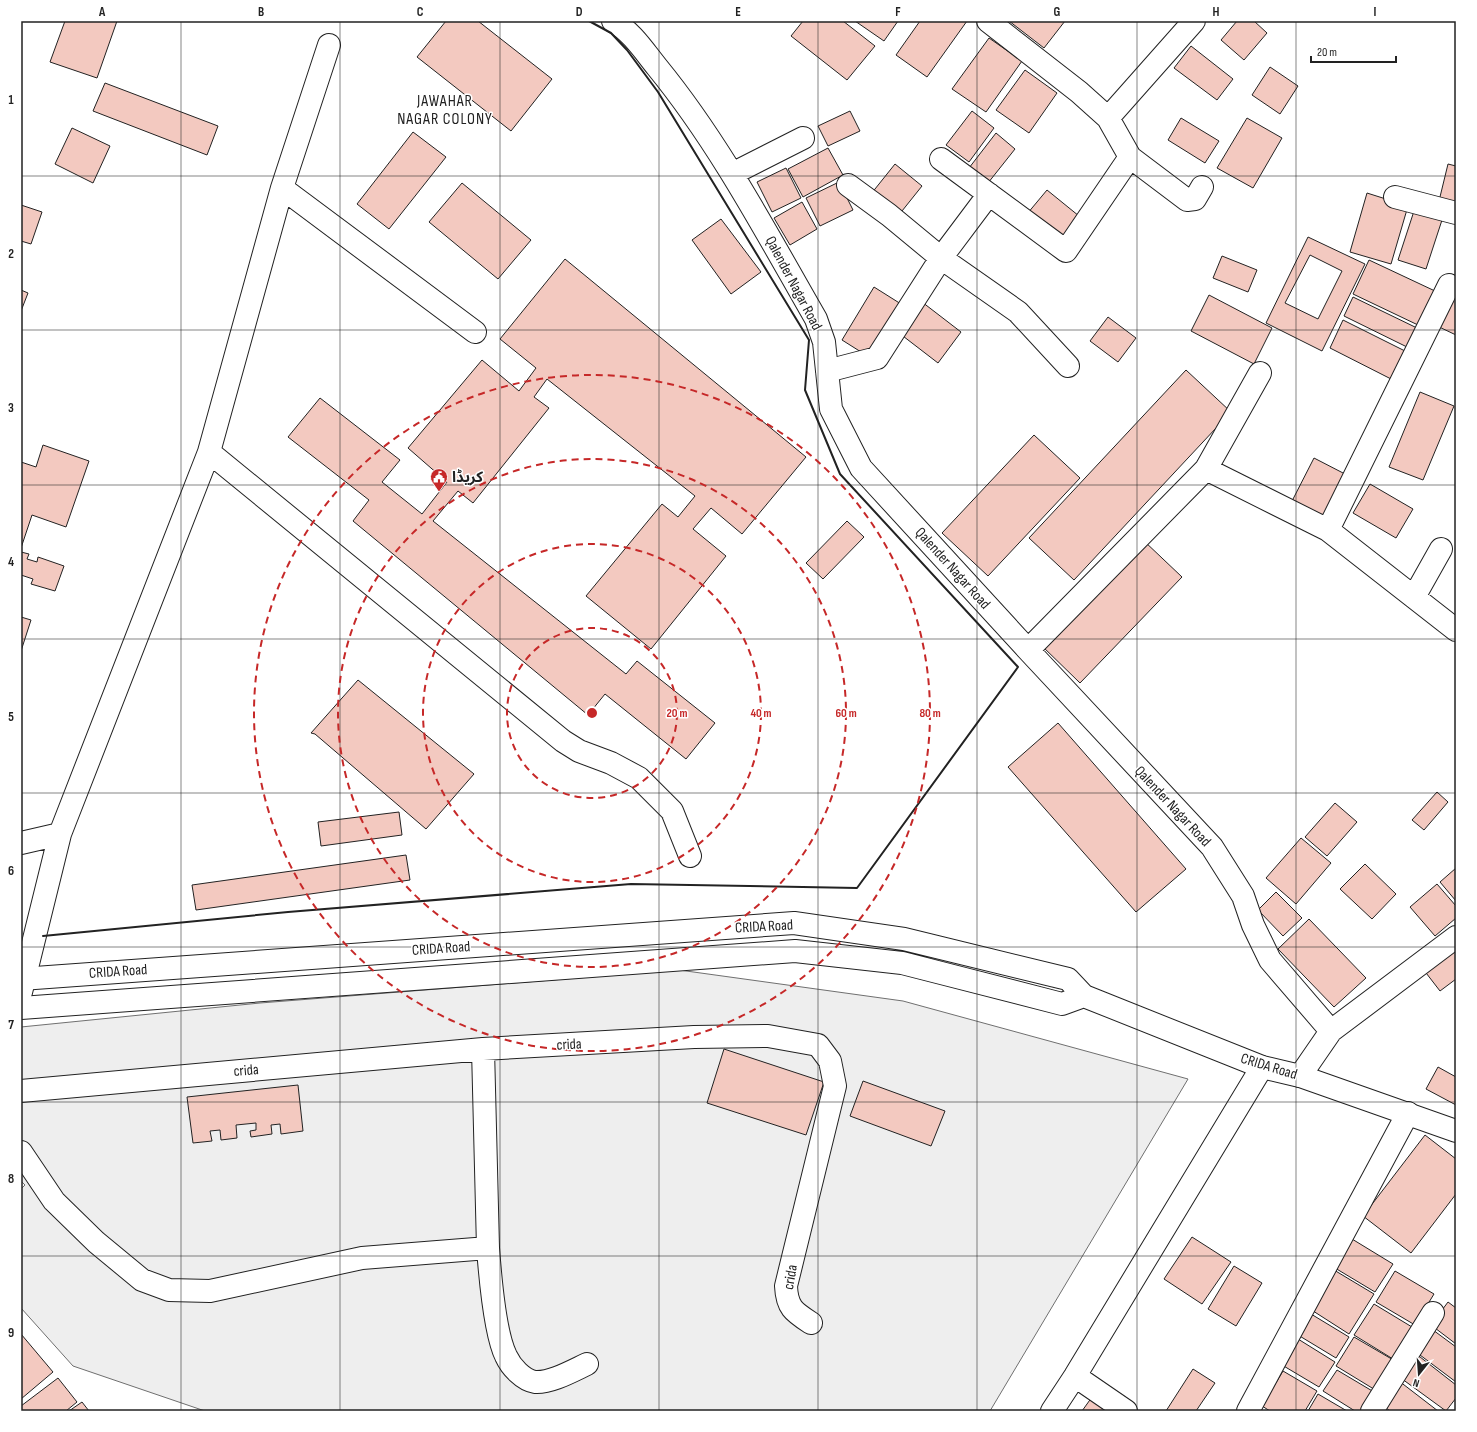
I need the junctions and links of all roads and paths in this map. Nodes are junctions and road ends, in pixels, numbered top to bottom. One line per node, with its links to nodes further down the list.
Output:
1 (988, 21): 5 (street)
2 (1194, 21): 5 (street)
3 (617, 22): 9 (street, Qalender Nagar Road)
4 (329, 45): 12 (street)
5 (1108, 118): 7 (street)
6 (803, 138): 9 (street)
7 (1130, 156): 11 (street); 13 (street)
8 (941, 159): 13 (street)
9 (732, 174): 20 (street, Qalender Nagar Road)
10 (848, 185): 16 (street)
11 (1202, 187)
12 (282, 188): 18 (street); 22 (street)
13 (989, 194): 16 (street)
14 (1395, 197): 15 (street)
15 (1456, 213)
16 (941, 258): 19 (street); 20 (street)
17 (1449, 285): 24 (street)
18 (475, 332)
19 (1068, 366)
20 (827, 371): 28 (street, Qalender Nagar Road)
21 (1260, 373): 23 (street)
22 (209, 452): 29 (street); 31 (street)
23 (1206, 469): 24 (street); 28 (street)
24 (1328, 530): 26 (street)
25 (1441, 549): 26 (street)
26 (1414, 597): 27 (street)
27 (1456, 630)
28 (1028, 650): 38 (street, Qalender Nagar Road)
29 (60, 834): 30 (street); 35 (street)
30 (21, 843)
31 (690, 856)
32 (861, 933): 34 (street); 35 (street, CRIDA Road); 36 (street, CRIDA Road)
33 (1456, 937): 38 (street)
34 (860, 958): 36 (street, CRIDA Road); 37 (street, CRIDA Road)
35 (22, 983)
36 (1084, 996): 40 (street, CRIDA Road)
37 (21, 1008)
38 (1331, 1031): 41 (street)
39 (483, 1049): 42 (street, crida); 46 (street); 48 (street, crida)
40 (1262, 1067): 41 (street, CRIDA Road); 50 (street)
41 (1300, 1076): 43 (street, CRIDA Road)
42 (21, 1091)
43 (1408, 1113): 44 (street, CRIDA Road); 53 (street)
44 (1456, 1131)
45 (21, 1152): 46 (street)
46 (488, 1248): 49 (street)
47 (1433, 1313): 54 (street)
48 (811, 1323)
49 (587, 1364)
50 (1075, 1376): 51 (street); 52 (street)
51 (1052, 1411)
52 (1126, 1411)
53 (1248, 1411)
54 (1372, 1411)

